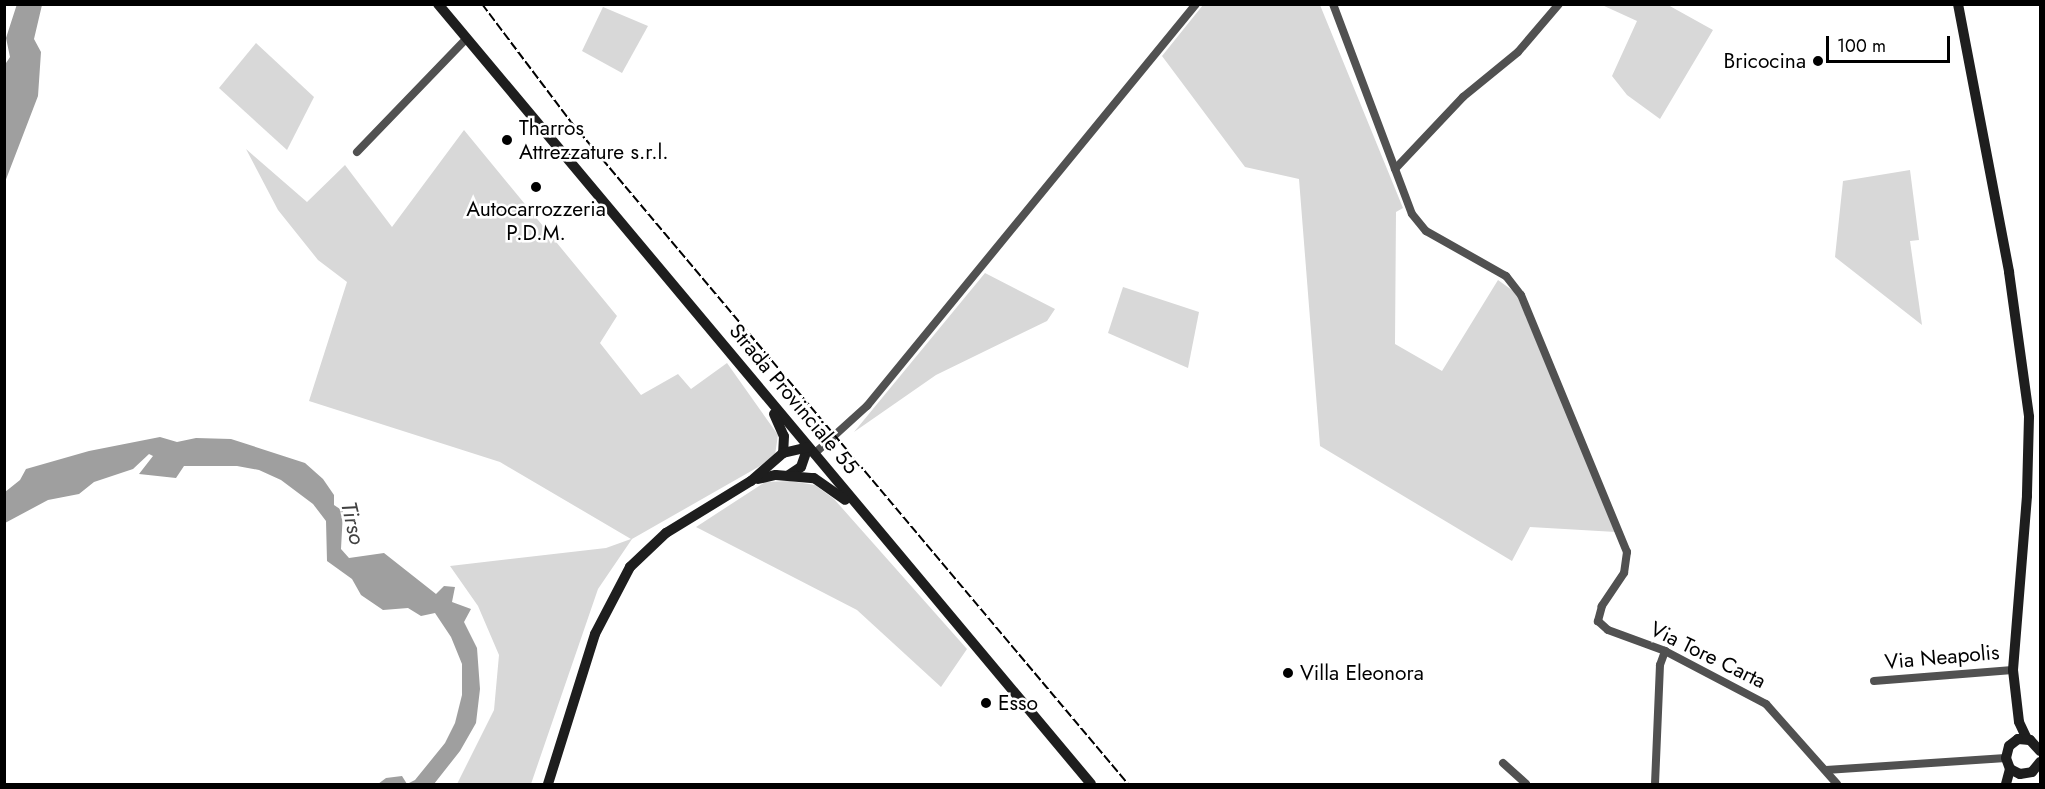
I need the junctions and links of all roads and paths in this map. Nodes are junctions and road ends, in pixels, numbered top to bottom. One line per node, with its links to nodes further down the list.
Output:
1 (438, 4): 6 (main road, Strada Provinciale 55)
2 (1196, 4): 10 (street)
3 (1332, 4): 8 (street)
4 (1559, 4): 8 (street)
5 (1958, 4): 16 (main road)
6 (467, 38): 7 (street); 9 (main road, Strada Provinciale 55)
7 (357, 152)
8 (1395, 169): 15 (street, Via Tore Carta)
9 (764, 395): 10 (main road, Strada Provinciale 55); 11 (main road)
10 (811, 451): 11 (main road); 12 (main road); 14 (main road, Strada Provinciale 55)
11 (783, 453): 13 (main road)
12 (789, 475): 13 (main road); 14 (main road)
13 (751, 481): 26 (main road)
14 (873, 523): 27 (main road, Strada Provinciale 55)
15 (1665, 651): 25 (street, Via Tore Carta); 29 (street)
16 (2013, 670): 17 (street, Via Neapolis); 18 (main road)
17 (1874, 681)
18 (2019, 722): 19 (main road); 20 (main road)
19 (2027, 739): 20 (main road); 21 (main road)
20 (2015, 741): 24 (main road)
21 (2040, 747)
22 (2040, 762): 24 (main road)
23 (1503, 763): 28 (street)
24 (2012, 767): 25 (street); 31 (main road); 32 (main road)
25 (1826, 770): 30 (street, Via Tore Carta)
26 (548, 784)
27 (1091, 784)
28 (1526, 784)
29 (1655, 784)
30 (1837, 784)
31 (2006, 784)
32 (2013, 784)

